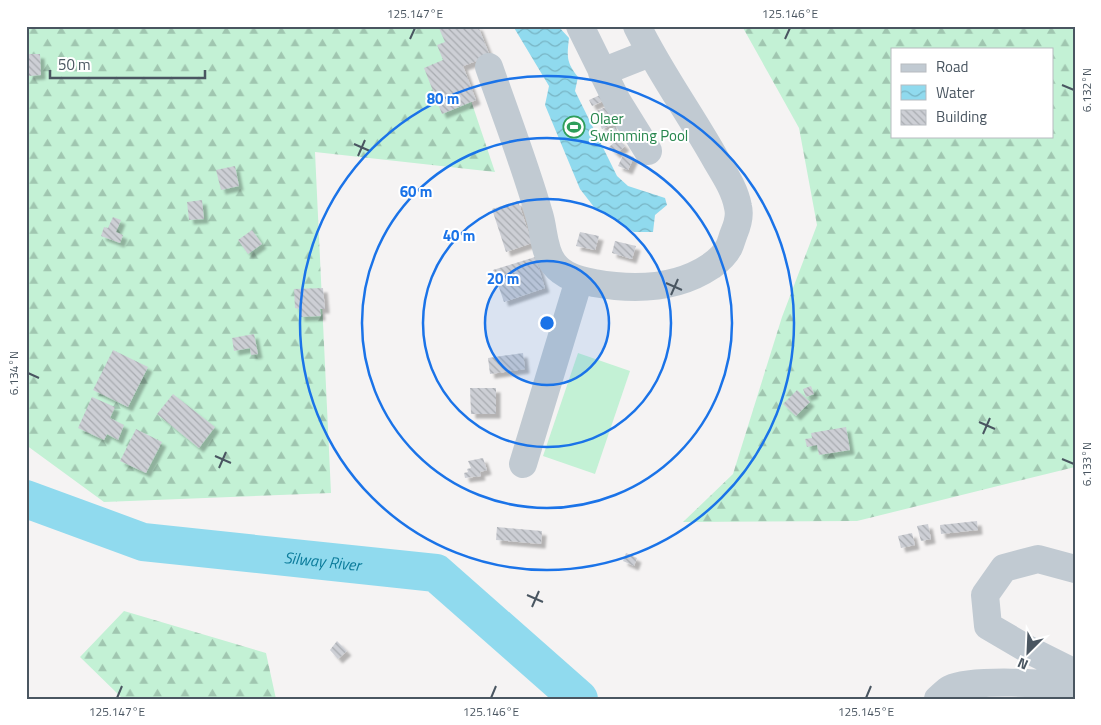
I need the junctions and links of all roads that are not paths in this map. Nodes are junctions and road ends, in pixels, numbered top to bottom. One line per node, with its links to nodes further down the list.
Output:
1 (580, 26): 5 (street)
2 (638, 26): 3 (street)
3 (650, 53): 5 (street); 7 (street)
4 (489, 67): 7 (street)
5 (602, 72): 6 (street)
6 (648, 151)
7 (579, 280): 8 (street)
8 (523, 464)
9 (1075, 569): 10 (street)
10 (1075, 672)
11 (1075, 689): 12 (street)
12 (938, 699)

